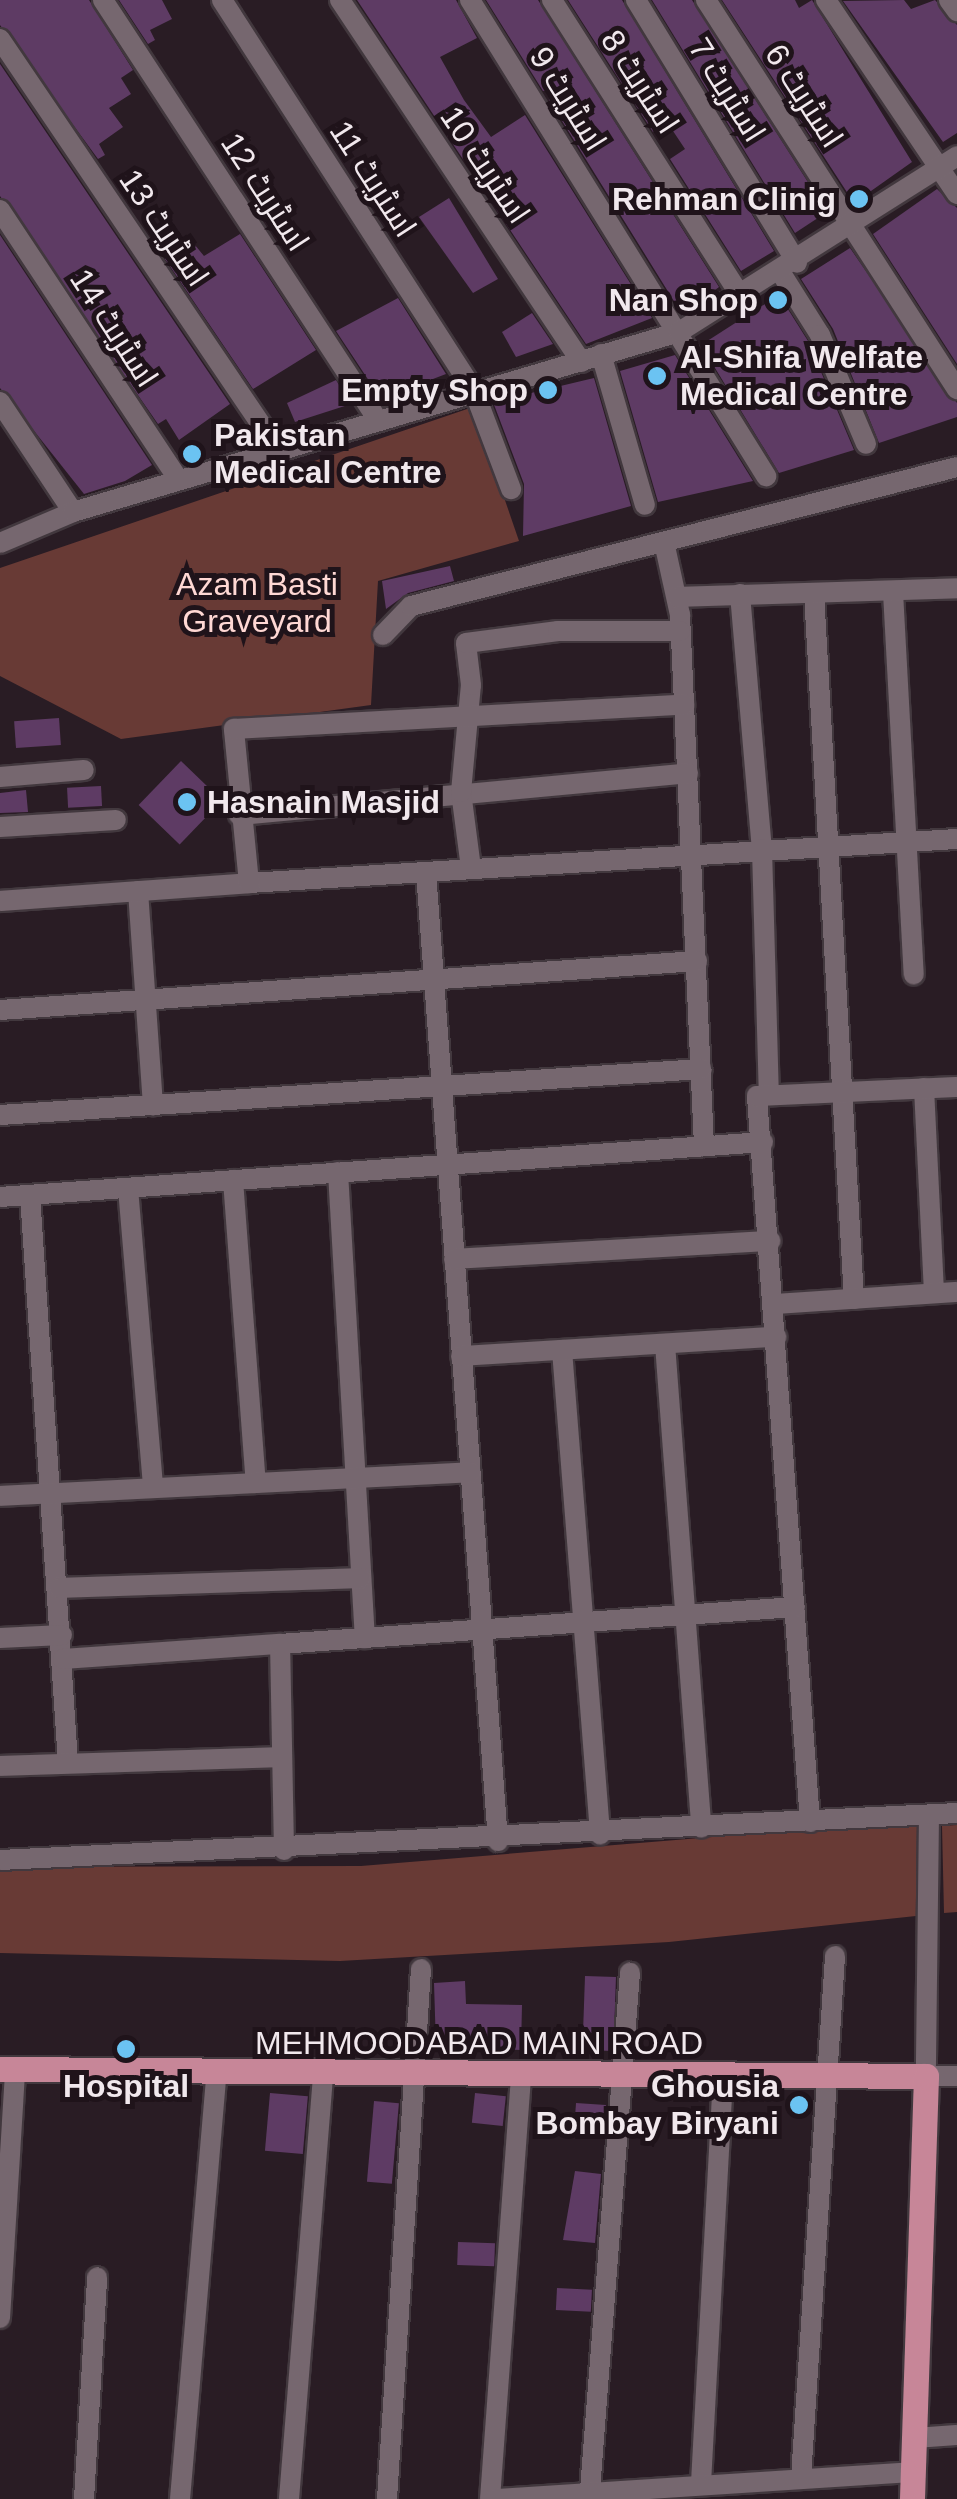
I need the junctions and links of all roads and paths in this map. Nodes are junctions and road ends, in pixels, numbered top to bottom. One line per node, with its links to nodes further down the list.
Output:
1 (103, 0): 25 (street, اسٹریٹ 12)
2 (222, 0): 23 (street, اسٹریٹ 11)
3 (340, 0): 21 (street, اسٹریٹ 10)
4 (470, 0): 19 (street, اسٹریٹ 9)
5 (552, 0): 18 (street, اسٹریٹ 8)
6 (636, 0): 17 (street, اسٹریٹ 7)
7 (706, 0): 16 (street, اسٹریٹ 6)
8 (826, 0): 13 (street)
9 (950, 0): 10 (street)
10 (957, 11)
11 (0, 39): 27 (street, اسٹریٹ 13)
12 (957, 156): 13 (street)
13 (938, 169): 14 (street); 16 (street)
14 (957, 194)
15 (0, 210): 30 (street, اسٹریٹ 14)
16 (852, 224): 17 (street); 22 (street, اسٹریٹ 6)
17 (789, 268): 18 (street); 26 (street, اسٹریٹ 7)
18 (742, 298): 19 (street)
19 (679, 332): 20 (street); 29 (street, اسٹریٹ 9)
20 (601, 354): 21 (street); 32 (street)
21 (581, 362): 23 (street)
22 (957, 389)
23 (474, 391): 25 (street); 31 (street, اسٹریٹ 11)
24 (0, 402): 33 (street)
25 (378, 418): 27 (street)
26 (866, 444)
27 (278, 450): 30 (street)
28 (957, 467): 34 (street)
29 (766, 476)
30 (178, 480): 33 (street)
31 (511, 489)
32 (645, 505)
33 (74, 512): 35 (street)
34 (664, 542): 40 (street); 42 (street)
35 (0, 543)
36 (957, 588): 37 (street)
37 (893, 592): 38 (street); 53 (street)
38 (814, 593): 39 (street); 54 (street)
39 (740, 594): 40 (street); 55 (street)
40 (678, 597): 41 (street)
41 (680, 630): 43 (street); 44 (street)
42 (383, 635)
43 (684, 705): 44 (street); 46 (street)
44 (467, 718): 48 (street); 49 (street)
45 (84, 770): 47 (street)
46 (688, 773): 48 (street); 56 (street)
47 (0, 777)
48 (461, 792): 49 (street); 57 (street)
49 (240, 814): 59 (street)
50 (116, 820): 51 (street)
51 (0, 827)
52 (957, 839): 53 (street)
53 (907, 842): 54 (street); 63 (street)
54 (831, 846): 55 (street); 71 (street)
55 (762, 849): 56 (street); 72 (street)
56 (694, 852): 57 (street); 62 (street)
57 (471, 868): 58 (street)
58 (426, 872): 59 (street); 64 (street)
59 (249, 884): 60 (street)
60 (138, 891): 61 (street); 65 (street)
61 (0, 900)
62 (697, 961): 64 (street); 67 (street)
63 (914, 974)
64 (434, 979): 65 (street); 68 (street)
65 (146, 1000): 66 (street); 73 (street)
66 (0, 1010)
67 (701, 1069): 68 (street); 76 (street)
68 (441, 1086): 73 (street); 77 (street)
69 (957, 1086): 70 (street)
70 (924, 1088): 71 (street); 86 (street)
71 (844, 1092): 72 (street); 87 (street)
72 (769, 1095): 75 (street)
73 (154, 1104): 74 (street)
74 (0, 1115)
75 (762, 1142): 76 (street); 83 (street)
76 (704, 1146): 77 (street)
77 (447, 1164): 78 (street); 84 (street)
78 (338, 1172): 79 (street); 94 (street)
79 (233, 1180): 80 (street); 95 (street)
80 (128, 1188): 81 (street); 96 (street)
81 (30, 1194): 82 (street); 97 (street)
82 (0, 1197)
83 (770, 1241): 84 (street); 88 (street)
84 (454, 1259): 92 (street)
85 (957, 1292): 86 (street)
86 (934, 1294): 87 (street)
87 (854, 1299): 88 (street)
88 (774, 1304): 89 (street)
89 (776, 1337): 90 (street); 101 (street)
90 (666, 1344): 91 (street); 102 (street)
91 (562, 1350): 92 (street); 103 (street)
92 (461, 1356): 93 (street)
93 (470, 1472): 94 (street); 104 (street)
94 (355, 1478): 95 (street); 99 (street)
95 (256, 1483): 96 (street)
96 (153, 1488): 97 (street)
97 (55, 1493): 98 (street); 100 (street)
98 (0, 1496)
99 (361, 1578): 100 (street); 107 (street)
100 (59, 1588): 105 (street)
101 (795, 1606): 102 (street); 115 (street)
102 (686, 1614): 103 (street); 116 (street)
103 (584, 1622): 104 (street); 117 (street)
104 (482, 1630): 107 (street); 118 (street)
105 (62, 1635): 106 (street); 109 (street)
106 (0, 1638)
107 (365, 1638): 108 (street)
108 (280, 1644): 109 (street); 110 (street)
109 (63, 1659): 111 (street)
110 (282, 1757): 111 (street); 119 (street)
111 (68, 1764): 112 (street)
112 (0, 1766)
113 (957, 1813): 114 (street)
114 (929, 1815): 115 (street); 131 (street)
115 (810, 1822): 116 (street)
116 (702, 1828): 117 (street)
117 (600, 1834): 118 (street)
118 (498, 1841): 119 (street)
119 (284, 1850): 120 (street)
120 (0, 1860)
121 (834, 1956): 133 (street)
122 (421, 1969): 126 (street)
123 (630, 1973): 129 (street)
124 (7, 2069): 127 (main road, MEHMOODABAD MAIN ROAD); 135 (street)
125 (323, 2075): 126 (main road, MEHMOODABAD MAIN ROAD); 127 (main road, MEHMOODABAD MAIN ROAD); 144 (street)
126 (415, 2075): 128 (main road, MEHMOODABAD MAIN ROAD); 145 (street)
127 (216, 2076): 143 (street)
128 (521, 2076): 129 (main road, MEHMOODABAD MAIN ROAD); 146 (street)
129 (622, 2076): 130 (main road, MEHMOODABAD MAIN ROAD); 141 (street)
130 (723, 2076): 133 (main road, MEHMOODABAD MAIN ROAD); 140 (street)
131 (926, 2076): 132 (street, MEHMOODABAD MAIN ROAD); 133 (main road, MEHMOODABAD MAIN ROAD); 137 (main road)
132 (957, 2076)
133 (827, 2077): 139 (street)
134 (98, 2277): 142 (street)
135 (0, 2318)
136 (957, 2435): 137 (street)
137 (914, 2438): 138 (main road)
138 (913, 2472): 139 (street); 147 (main road)
139 (801, 2478): 140 (street)
140 (701, 2483): 141 (street)
141 (590, 2490): 146 (street)
142 (84, 2499)
143 (180, 2499)
144 (289, 2499)
145 (387, 2499)
146 (493, 2499)
147 (912, 2499)

